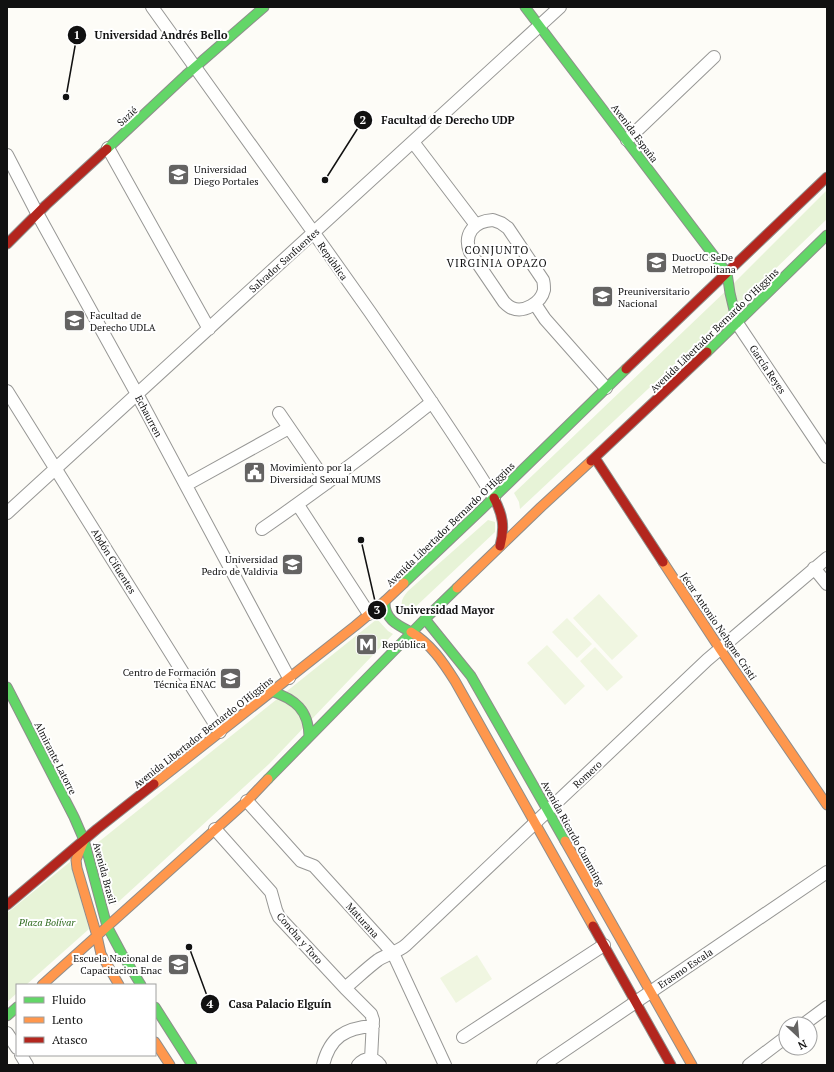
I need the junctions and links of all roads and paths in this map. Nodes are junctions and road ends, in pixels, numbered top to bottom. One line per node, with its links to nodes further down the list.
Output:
1 (152, 7): 7 (street, República)
2 (264, 7): 7 (main road, Sazié)
3 (525, 7): 5 (main road, Avenida España)
4 (560, 7): 5 (street, Salvador Sanfuentes)
5 (540, 26): 8 (main road, Avenida España); 9 (street, Salvador Sanfuentes)
6 (714, 57): 8 (street)
7 (196, 68): 10 (main road, Sazié); 15 (street, República)
8 (627, 140): 18 (main road, Avenida España)
9 (413, 142): 14 (street); 15 (street, Salvador Sanfuentes)
10 (108, 148): 13 (main road, Sazié); 21 (street)
11 (7, 155): 13 (street, Echaurren)
12 (827, 177): 18 (main road, Avenida Libertador Bernardo O'Higgins)
13 (37, 213): 17 (main road, Sazié); 24 (street, Echaurren)
14 (476, 225): 19 (street); 19 (street)
15 (314, 233): 21 (street, Salvador Sanfuentes); 25 (street, República)
16 (827, 235): 20 (main road, Avenida Libertador Bernardo O'Higgins)
17 (7, 244)
18 (727, 273): 20 (main road, García Reyes); 22 (main road, Avenida Libertador Bernardo O'Higgins)
19 (534, 304): 22 (street)
20 (736, 323): 28 (street, García Reyes); 29 (main road, Avenida Libertador Bernardo O'Higgins)
21 (209, 329): 24 (street, Salvador Sanfuentes)
22 (606, 388): 33 (main road, Avenida Libertador Bernardo O'Higgins)
23 (7, 392): 30 (street, Abdón Cifuentes)
24 (137, 394): 30 (street, Salvador Sanfuentes); 32 (street, Echaurren)
25 (432, 402): 31 (street); 33 (street, República)
26 (280, 413): 27 (street)
27 (289, 428): 31 (street); 32 (street)
28 (827, 457)
29 (595, 458): 37 (main road, Avenida Libertador Bernardo O'Higgins); 45 (main road, Jécar Antonio Nehgme Cristi)
30 (56, 468): 35 (street, Salvador Sanfuentes); 49 (street, Abdón Cifuentes)
31 (327, 482): 34 (street)
32 (186, 485): 46 (street, Echaurren)
33 (494, 498): 37 (main road); 41 (main road, Avenida Libertador Bernardo O'Higgins)
34 (298, 505): 36 (street); 42 (street)
35 (7, 513)
36 (262, 529)
37 (500, 546): 43 (main road, Avenida Libertador Bernardo O'Higgins)
38 (827, 558): 39 (street, Romero)
39 (814, 568): 40 (street); 45 (street, Romero)
40 (827, 584)
41 (385, 601): 42 (main road, Avenida Libertador Bernardo O'Higgins); 44 (main road)
42 (369, 614): 46 (main road, Avenida Libertador Bernardo O'Higgins)
43 (425, 618): 44 (main road, Avenida Libertador Bernardo O'Higgins); 51 (main road, Avenida Ricardo Cumming)
44 (411, 632): 50 (main road, Avenida Libertador Bernardo O'Higgins); 52 (main road)
45 (720, 649): 54 (main road, Jécar Antonio Nehgme Cristi); 55 (street, Romero)
46 (289, 678): 48 (main road, Avenida Libertador Bernardo O'Higgins)
47 (7, 687): 58 (main road, Almirante Latorre)
48 (271, 692): 49 (main road, Avenida Libertador Bernardo O'Higgins); 50 (main road)
49 (220, 732): 58 (main road, Avenida Libertador Bernardo O'Higgins)
50 (309, 737): 53 (main road, Avenida Libertador Bernardo O'Higgins)
51 (516, 754): 52 (main road); 55 (main road, Avenida Ricardo Cumming)
52 (501, 762): 56 (main road)
53 (247, 801): 57 (main road, Avenida Libertador Bernardo O'Higgins); 64 (street, Maturana)
54 (827, 805)
55 (548, 812): 56 (street, Romero); 69 (main road, Avenida Ricardo Cumming)
56 (535, 823): 63 (main road); 64 (street, Romero)
57 (215, 829): 61 (main road, Avenida Libertador Bernardo O'Higgins); 68 (street, Concha y Toro)
58 (84, 840): 60 (main road, Avenida Libertador Bernardo O'Higgins); 61 (main road, Avenida Brasil); 62 (main road, Avenida Brasil)
59 (827, 872): 69 (street, Erasmo Escala)
60 (7, 905)
61 (108, 926): 62 (main road, Avenida Libertador Bernardo O'Higgins); 67 (main road, Avenida Brasil)
62 (97, 936): 65 (main road, Avenida Libertador Bernardo O'Higgins); 66 (main road, Avenida Brasil)
63 (604, 945): 70 (main road); 78 (street)
64 (393, 953): 68 (street, Romero); 89 (street, Maturana)
65 (43, 984)
66 (118, 984)
67 (140, 984)
68 (345, 988): 76 (street, Concha y Toro)
69 (651, 992): 70 (street, Erasmo Escala); 92 (main road, Avenida Ricardo Cumming)
70 (636, 1002): 90 (street, Erasmo Escala); 91 (main road)
71 (827, 1007): 75 (street)
72 (16, 1008): 74 (main road)
73 (156, 1009): 86 (main road)
74 (7, 1016)
75 (815, 1016)
76 (373, 1026): 83 (street, Concha y Toro); 87 (street)
77 (7, 1033): 81 (street)
78 (463, 1037)
79 (778, 1043): 93 (street)
80 (156, 1044): 85 (main road)
81 (16, 1046)
82 (22, 1056): 84 (street)
83 (376, 1062): 88 (street)
84 (28, 1065)
85 (170, 1065)
86 (192, 1065)
87 (322, 1065)
88 (358, 1065)
89 (445, 1065)
90 (543, 1065)
91 (671, 1065)
92 (692, 1065)
93 (749, 1065)

